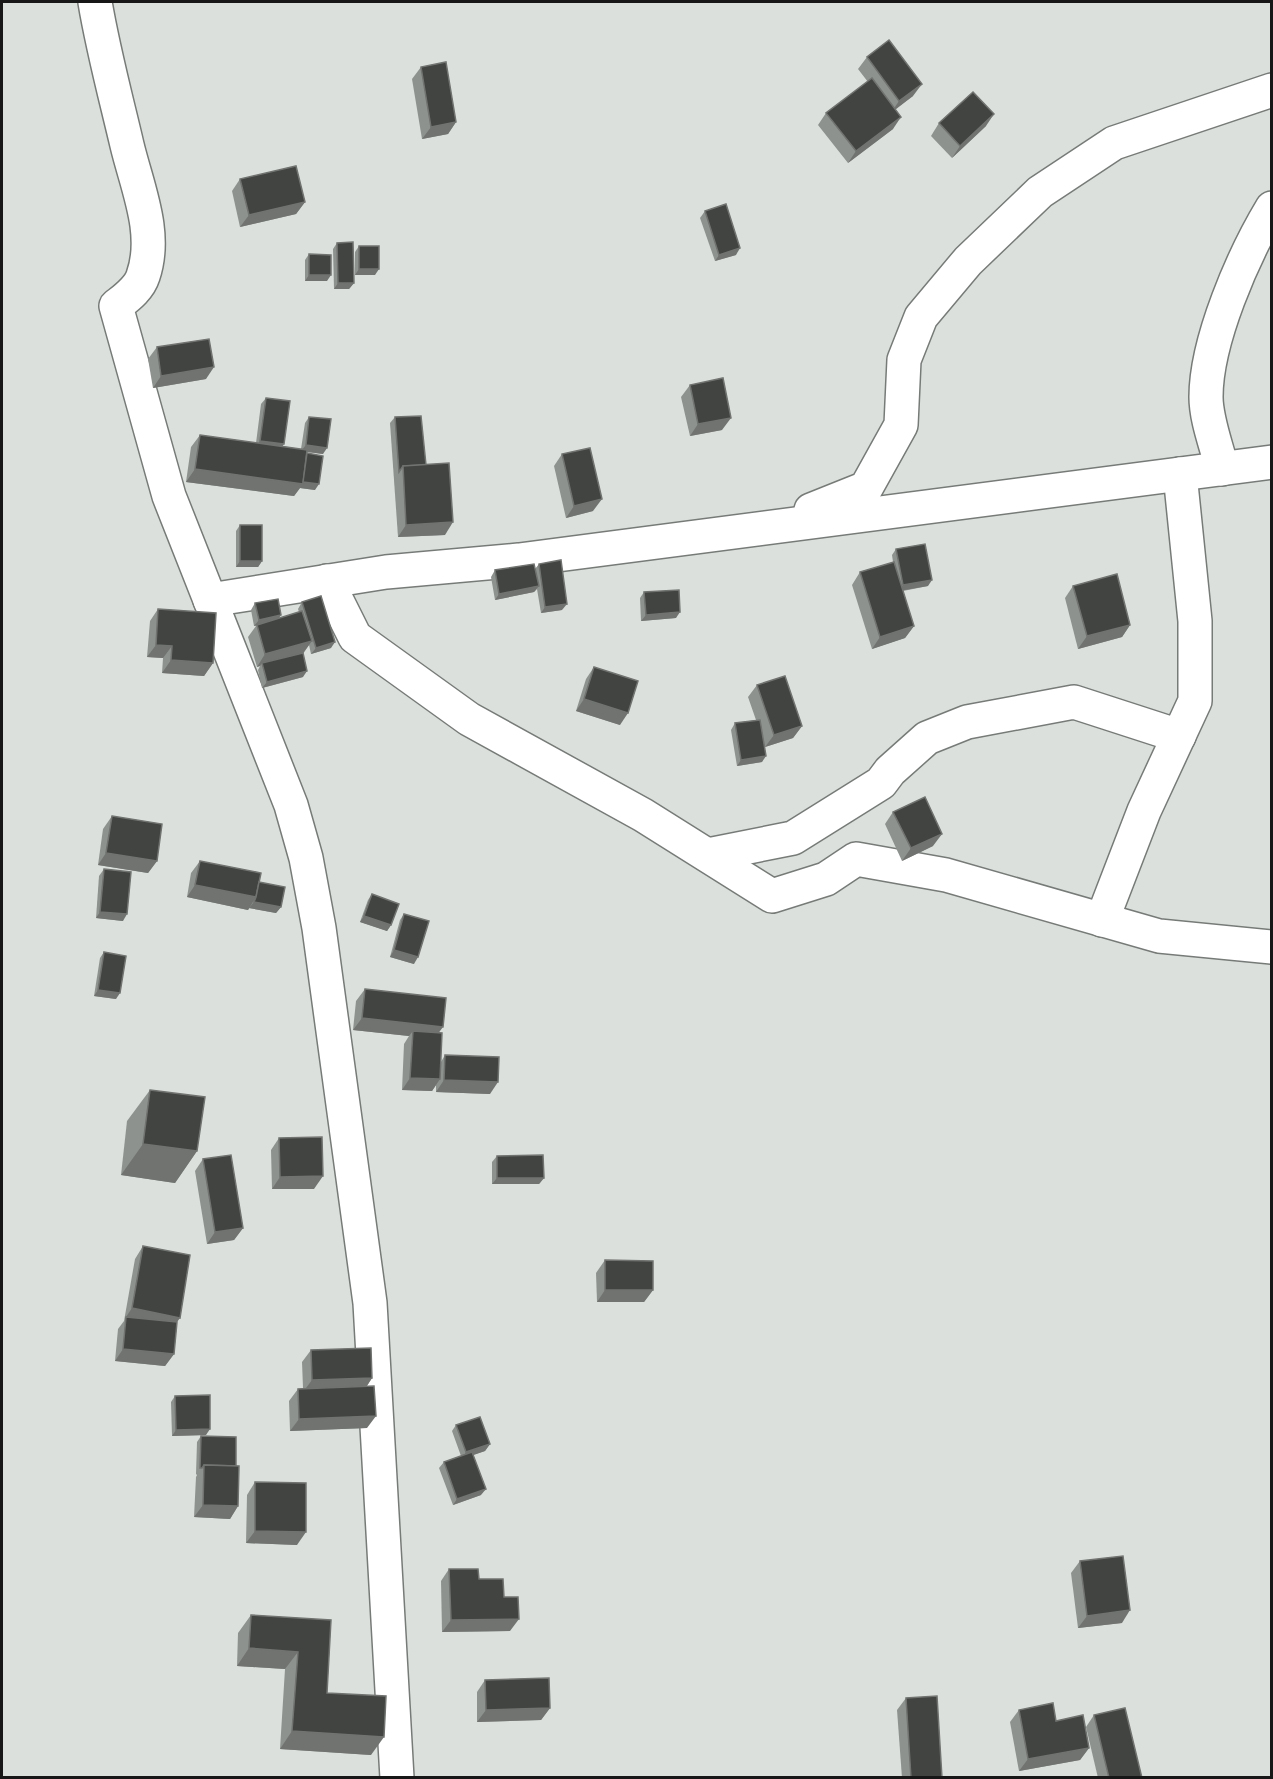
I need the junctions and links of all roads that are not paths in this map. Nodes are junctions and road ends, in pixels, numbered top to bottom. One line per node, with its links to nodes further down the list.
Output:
1 (95, 2): 9 (street)
2 (1272, 90): 7 (street)
3 (1272, 208): 5 (street)
4 (1272, 462): 5 (street)
5 (1222, 469): 6 (street)
6 (1180, 474): 7 (street); 10 (street)
7 (764, 528): 8 (street)
8 (327, 581): 9 (street); 11 (street)
9 (210, 600): 14 (street)
10 (1179, 736): 11 (street); 12 (street)
11 (708, 855): 12 (street)
12 (1102, 920): 13 (street)
13 (1272, 947)
14 (397, 1778)

